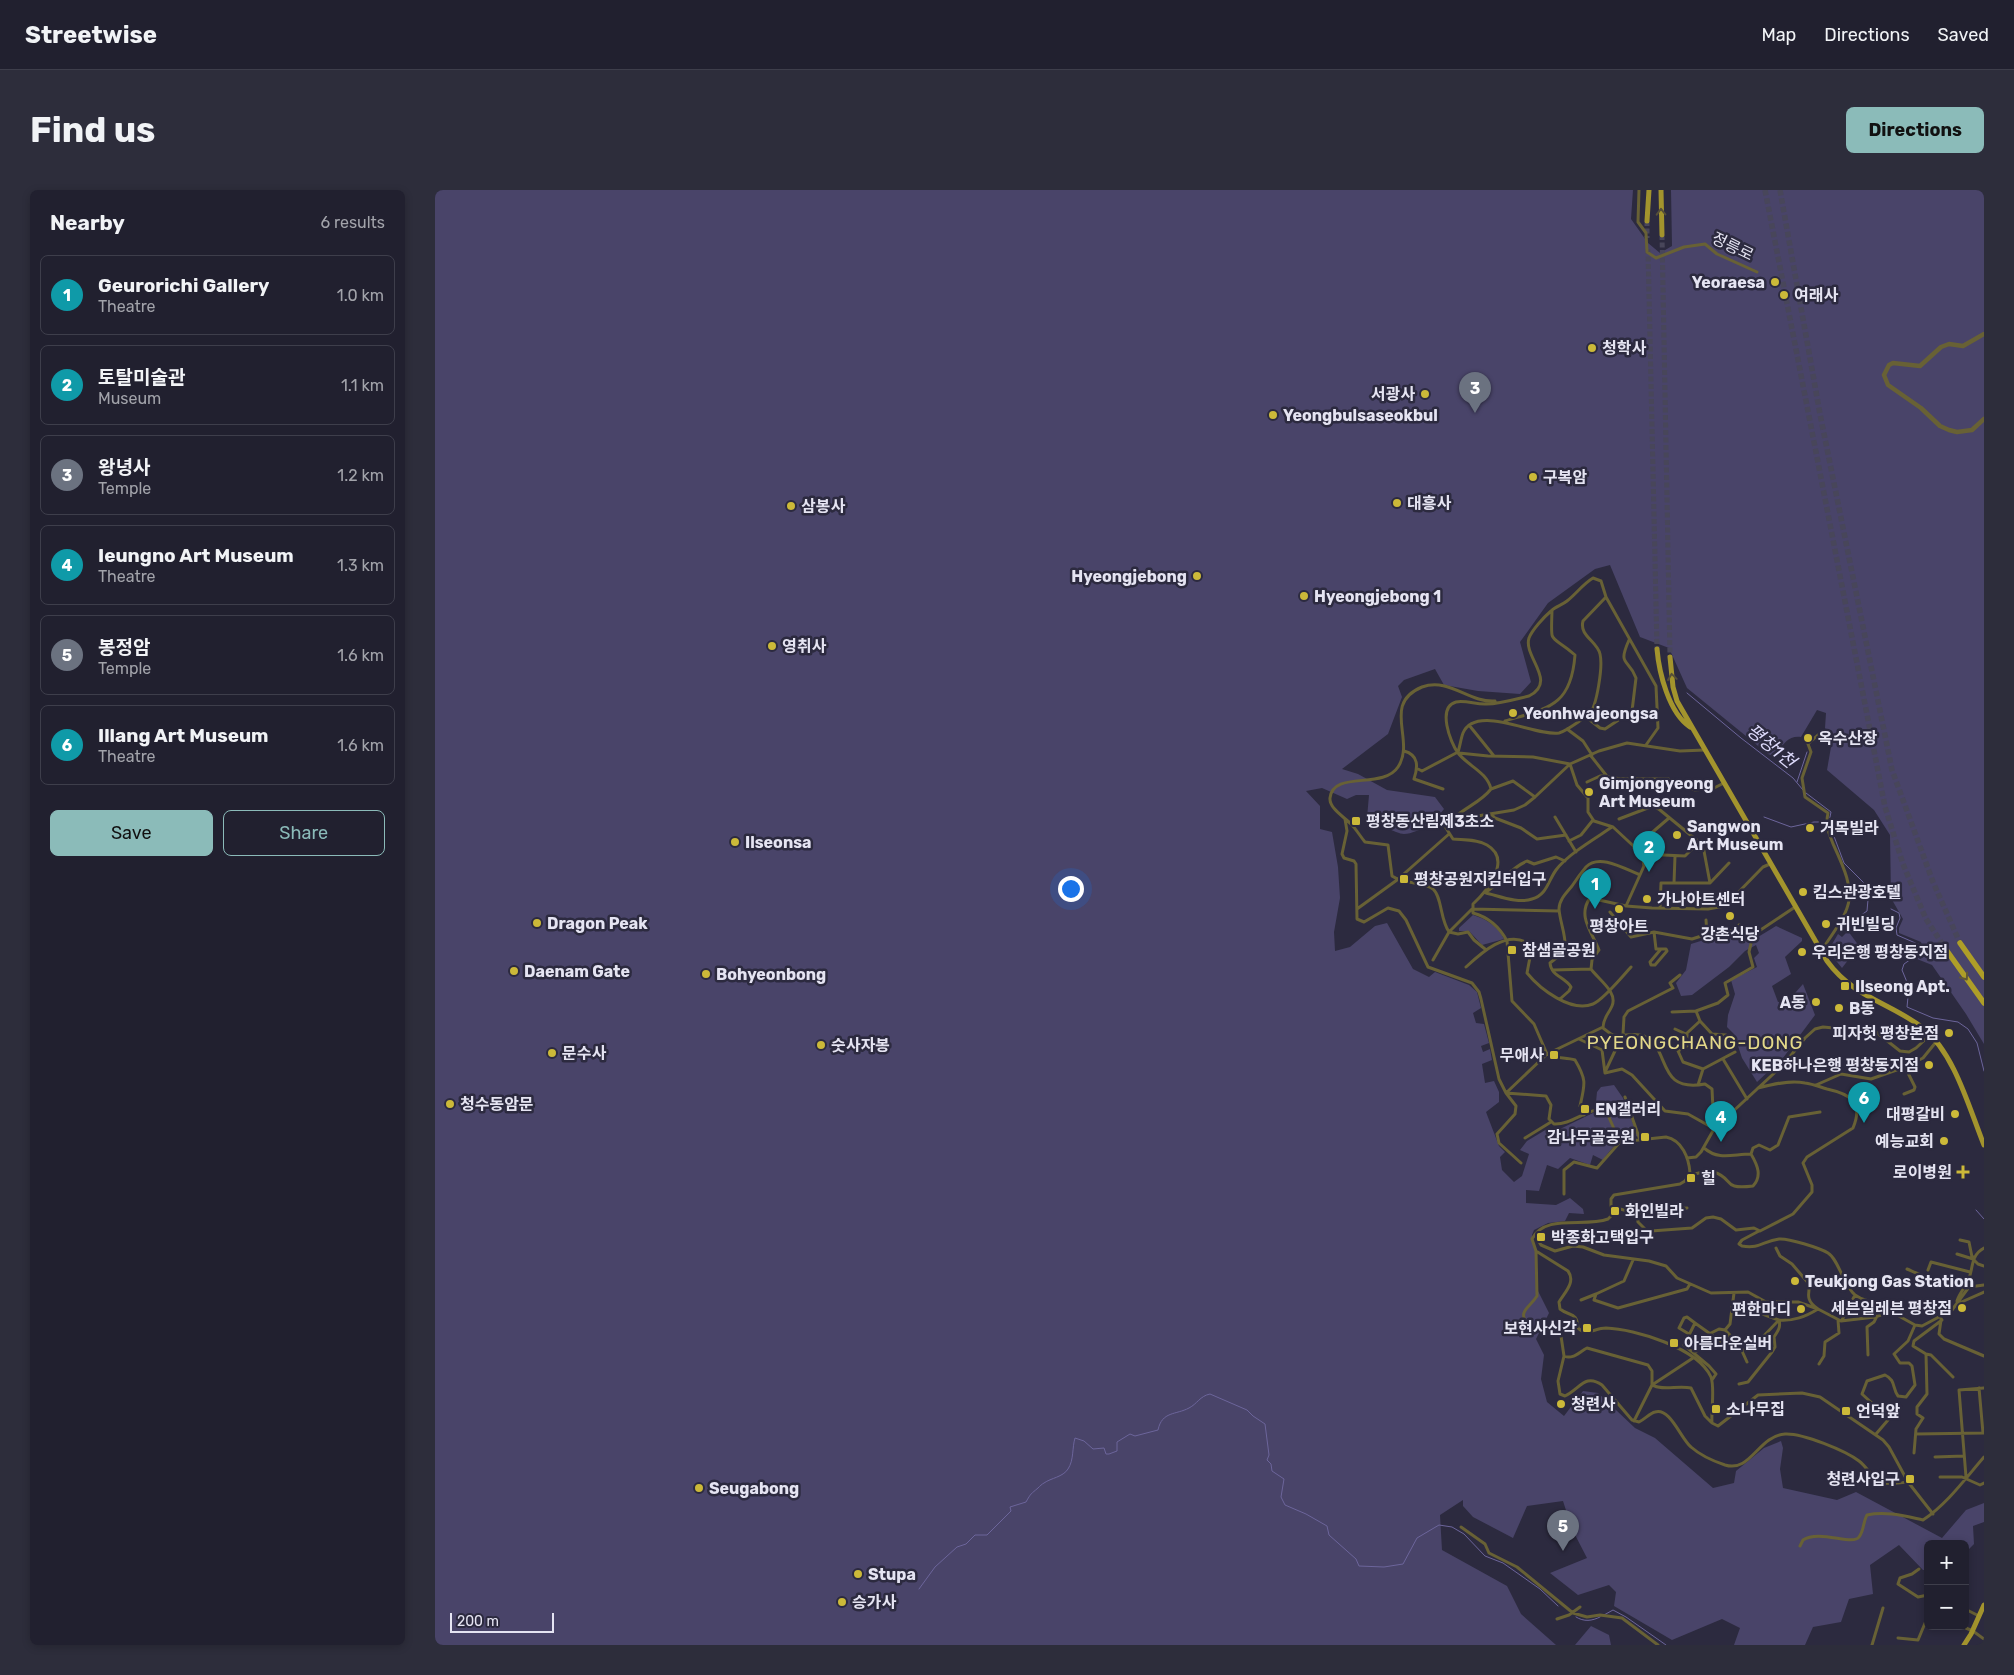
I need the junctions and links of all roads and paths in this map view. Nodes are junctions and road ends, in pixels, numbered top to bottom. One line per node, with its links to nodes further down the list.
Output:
1 (1639, 190): 6 (street, 정릉로)
2 (1649, 190): 4 (main road)
3 (1661, 190): 5 (main road, one-way to 3)
4 (1647, 221)
5 (1661, 235)
6 (1757, 272)
7 (1984, 334): 8 (street)
8 (1984, 419)
9 (1606, 597): 10 (street); 11 (street); 15 (street)
10 (1552, 610): 14 (street); 16 (street)
11 (1629, 639): 15 (street); 21 (street)
12 (1657, 649): 18 (main road)
13 (1669, 657): 18 (main road, one-way to 13)
14 (1505, 700): 23 (street); 24 (street)
15 (1586, 717): 19 (street)
16 (1504, 722): 17 (street); 19 (street)
17 (1469, 725): 24 (street); 26 (street)
18 (1692, 728): 22 (main road)
19 (1567, 729): 25 (street)
20 (1819, 734): 77 (street)
21 (1646, 745): 22 (street); 25 (street)
22 (1705, 750): 31 (main road)
23 (1404, 751): 28 (street); 38 (street)
24 (1458, 752): 26 (street); 28 (street); 33 (street)
25 (1592, 755): 27 (street); 29 (street)
26 (1494, 756): 27 (street)
27 (1570, 764): 34 (street); 41 (street)
28 (1418, 769): 32 (street)
29 (1607, 776): 30 (street); 31 (street)
30 (1587, 782)
31 (1724, 783): 53 (main road)
32 (1443, 789)
33 (1491, 789): 34 (street); 40 (street)
34 (1535, 797): 35 (street)
35 (1491, 814): 40 (street); 44 (street)
36 (1555, 817): 44 (street)
37 (1669, 818): 39 (street); 46 (street); 47 (street)
38 (1345, 819): 55 (street); 63 (street)
39 (1619, 819)
40 (1453, 820): 43 (street)
41 (1593, 820): 42 (street); 45 (street)
42 (1613, 827): 47 (street); 48 (street)
43 (1449, 834): 55 (street); 58 (street)
44 (1566, 835): 45 (street)
45 (1569, 841): 48 (street)
46 (1699, 842): 50 (street); 57 (street)
47 (1634, 848): 49 (street)
48 (1576, 852): 51 (street)
49 (1642, 854): 50 (street); 54 (street)
50 (1675, 856): 56 (street)
51 (1565, 861): 58 (street); 58 (street)
52 (1729, 863): 57 (street)
53 (1770, 864): 60 (main road); 61 (street)
54 (1640, 875): 59 (street); 64 (street)
55 (1397, 880): 63 (street); 68 (street)
56 (1675, 883): 57 (street); 61 (street)
57 (1710, 883)
58 (1486, 893): 62 (street)
59 (1626, 906): 61 (street); 82 (street)
60 (1795, 907): 70 (street); 77 (main road)
61 (1660, 908)
62 (1472, 909): 64 (street); 68 (street); 73 (street)
63 (1356, 910): 109 (street)
64 (1559, 911): 83 (street)
65 (1610, 912): 69 (street)
66 (1706, 920): 71 (street)
67 (1739, 925): 70 (street)
68 (1449, 932): 75 (street); 79 (street)
69 (1653, 932): 71 (street); 76 (street)
70 (1755, 933): 72 (street)
71 (1707, 934): 72 (street)
72 (1752, 937): 89 (street)
73 (1507, 941): 75 (street); 87 (street); 101 (street)
74 (1960, 943): 85 (highway)
75 (1485, 948): 80 (street)
76 (1661, 949): 76 (street)
77 (1821, 951): 97 (main road)
78 (1947, 951): 88 (highway, one-way to 88)
79 (1433, 960)
80 (1466, 967)
81 (1631, 967): 86 (street)
82 (1591, 969): 83 (street); 86 (street)
83 (1552, 970): 87 (street)
84 (1680, 976): 94 (street)
85 (1984, 977)
86 (1610, 989): 87 (street); 92 (street)
87 (1560, 999)
88 (1984, 1002)
89 (1696, 1011): 90 (street); 91 (street)
90 (1672, 1012)
91 (1699, 1021): 95 (street); 96 (street)
92 (1603, 1027): 94 (street); 98 (street)
93 (1675, 1029): 95 (street)
94 (1623, 1034): 105 (street); 106 (street)
95 (1686, 1034): 104 (street)
96 (1726, 1035)
97 (1930, 1035): 99 (main road); 108 (street)
98 (1579, 1039): 101 (street); 105 (street)
99 (1936, 1042): 103 (street); 120 (main road)
100 (1735, 1052): 102 (street)
101 (1547, 1054): 109 (street); 114 (street)
102 (1723, 1059): 104 (street); 112 (street)
103 (1905, 1068): 107 (street); 110 (street)
104 (1703, 1069): 106 (street)
105 (1605, 1073): 116 (street)
106 (1698, 1085): 116 (street)
107 (1815, 1085): 108 (street); 130 (street)
108 (1758, 1088): 112 (street)
109 (1507, 1093): 115 (street); 124 (street)
110 (1904, 1094)
111 (1625, 1097): 118 (street)
112 (1747, 1099): 116 (street)
113 (1820, 1112): 122 (street)
114 (1584, 1115): 115 (street); 119 (street)
115 (1551, 1122): 117 (street)
116 (1714, 1129): 121 (street)
117 (1525, 1138)
118 (1639, 1140): 119 (street); 123 (street)
119 (1620, 1142): 126 (street)
120 (1984, 1145)
121 (1704, 1148): 122 (street); 123 (street)
122 (1751, 1154): 125 (street)
123 (1687, 1158): 125 (street)
124 (1521, 1163)
125 (1689, 1175): 127 (street)
126 (1564, 1194)
127 (1611, 1207): 129 (street); 131 (street)
128 (1687, 1208): 129 (street)
129 (1637, 1213): 130 (street)
130 (1760, 1231): 149 (street)
131 (1535, 1235): 135 (street); 138 (street)
132 (1960, 1240): 137 (street)
133 (1776, 1248): 153 (street)
134 (1984, 1248): 137 (street)
135 (1536, 1251): 166 (street); 169 (street)
136 (1957, 1254): 137 (street)
137 (1974, 1258): 139 (street); 142 (street)
138 (1633, 1260): 144 (street); 148 (street)
139 (1984, 1266)
140 (1907, 1269): 143 (street)
141 (1928, 1270): 142 (street)
142 (1969, 1272): 143 (street)
143 (1967, 1283): 151 (street)
144 (1690, 1284): 147 (street); 148 (street)
145 (1984, 1285): 151 (street)
146 (1984, 1292): 151 (street)
147 (1733, 1293): 152 (street); 153 (street)
148 (1596, 1294): 150 (street)
149 (1855, 1295): 154 (street); 158 (street)
150 (1581, 1300)
151 (1956, 1304): 156 (street)
152 (1733, 1306): 157 (street); 161 (street)
153 (1818, 1309): 157 (street); 158 (street)
154 (1882, 1314): 155 (street); 160 (street)
155 (1878, 1316): 158 (street); 167 (street)
156 (1941, 1318): 160 (street); 165 (street); 168 (street)
157 (1779, 1320): 170 (street); 174 (street)
158 (1839, 1320): 171 (street)
159 (1695, 1323): 162 (street); 162 (street); 163 (street)
160 (1915, 1325): 182 (street)
161 (1725, 1330): 163 (street); 163 (street)
162 (1689, 1334): 164 (street)
163 (1709, 1334): 164 (street)
164 (1695, 1353): 173 (street)
165 (1926, 1354): 172 (street); 183 (street)
166 (1564, 1356): 175 (street); 178 (street)
167 (1868, 1356)
168 (1984, 1356)
169 (1693, 1358): 173 (street); 175 (street)
170 (1747, 1362)
171 (1819, 1364)
172 (1953, 1377)
173 (1712, 1380): 179 (street)
174 (1739, 1384)
175 (1652, 1385): 178 (street); 179 (street)
176 (1979, 1388): 177 (street); 180 (street); 181 (street)
177 (1984, 1388)
178 (1634, 1422): 190 (street)
179 (1712, 1423): 182 (street)
180 (1963, 1433): 181 (street); 183 (street); 185 (street)
181 (1984, 1433)
182 (1876, 1434): 190 (street)
183 (1916, 1434): 184 (street)
184 (1914, 1453)
185 (1964, 1456): 186 (street); 189 (street)
186 (1935, 1457)
187 (1984, 1458): 189 (street)
188 (1940, 1477): 189 (street)
189 (1966, 1478): 191 (street); 192 (street)
190 (1908, 1482): 192 (street)
191 (1984, 1483)
192 (1933, 1514): 194 (street)
193 (1461, 1527): 201 (street)
194 (1800, 1546)
195 (1919, 1569): 196 (street)
196 (1924, 1596)
197 (1984, 1605): 202 (main road)
198 (1580, 1607): 201 (street)
199 (1883, 1608): 210 (street)
200 (1969, 1611): 202 (street)
201 (1573, 1613): 203 (street); 209 (street)
202 (1980, 1616): 206 (main road)
203 (1557, 1619)
204 (1924, 1626): 208 (street)
205 (1969, 1629): 206 (street)
206 (1973, 1631): 207 (street); 211 (main road)
207 (1983, 1637)
208 (1899, 1638)
209 (1657, 1645)
210 (1872, 1645)
211 (1964, 1645)

